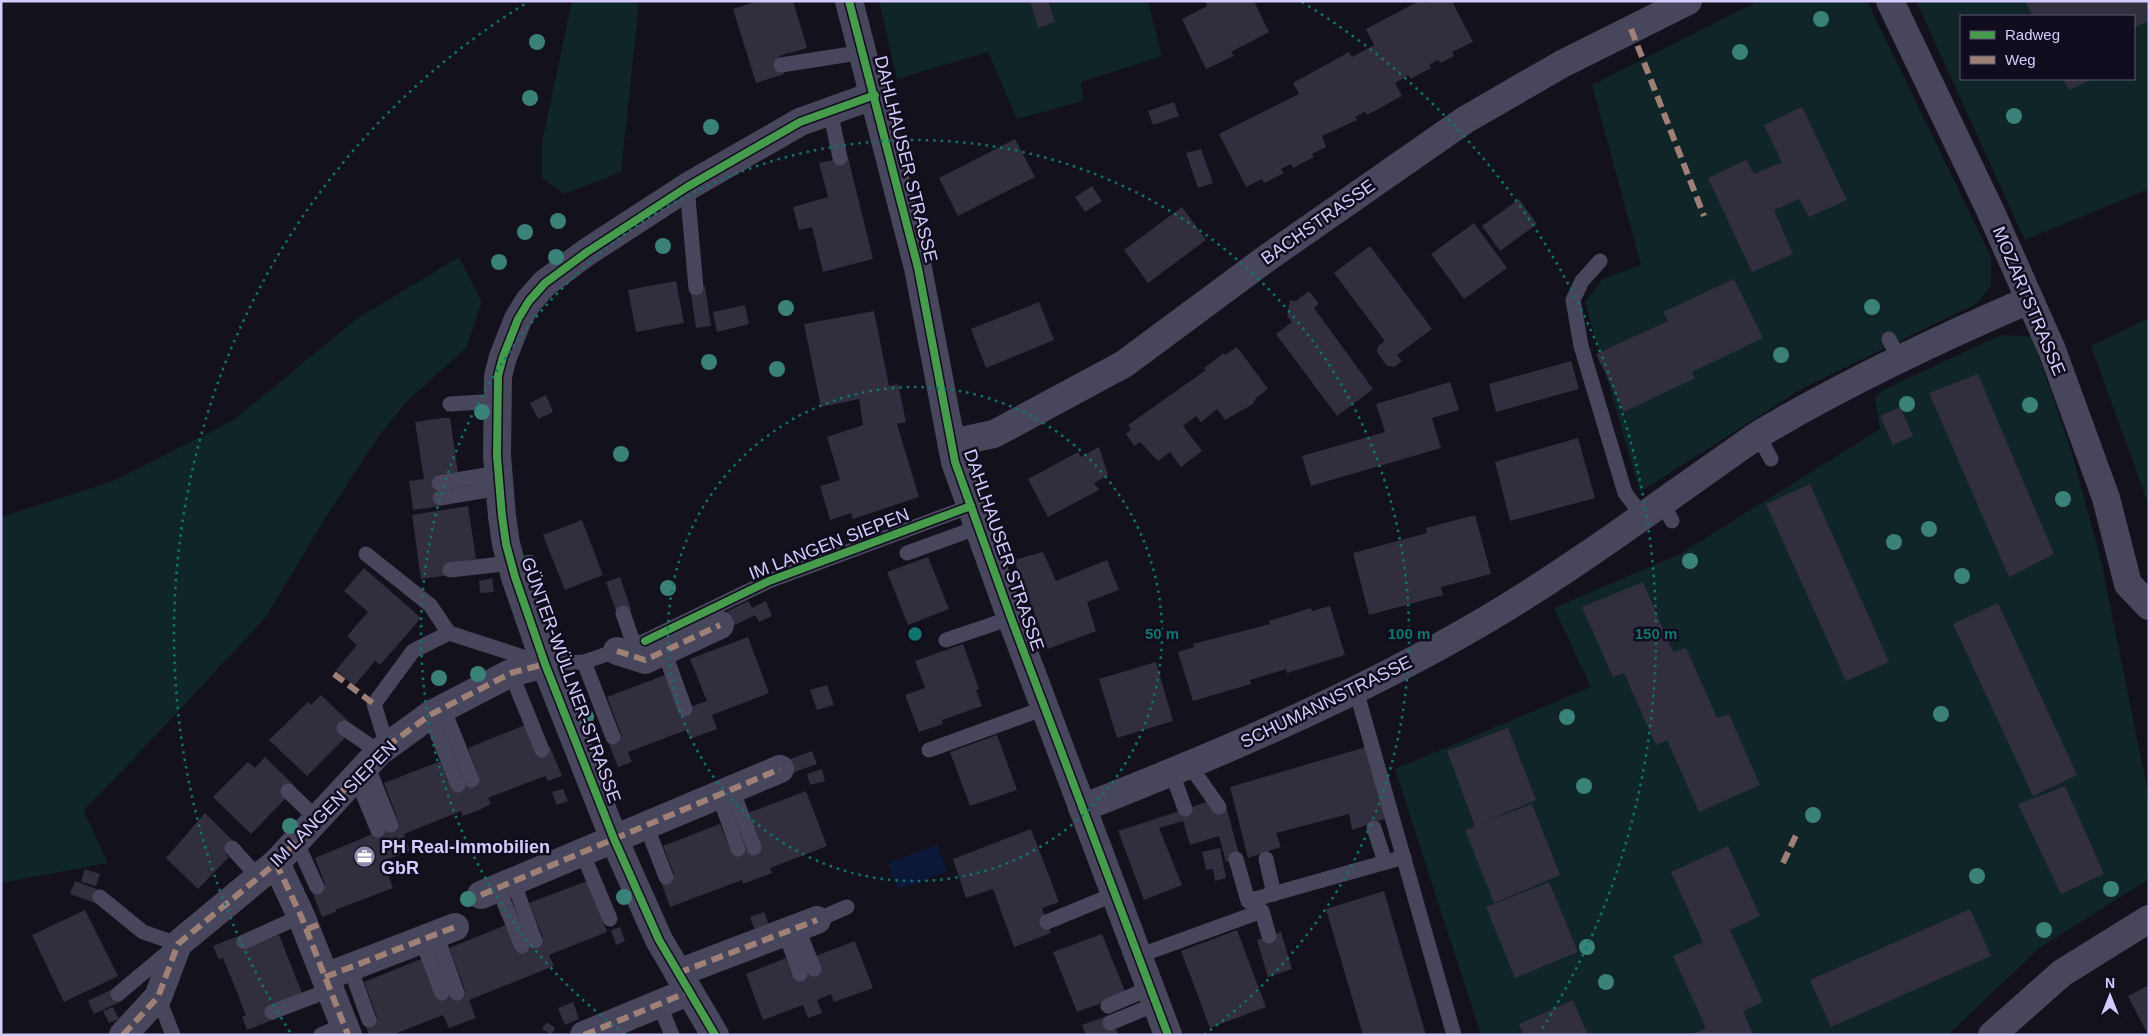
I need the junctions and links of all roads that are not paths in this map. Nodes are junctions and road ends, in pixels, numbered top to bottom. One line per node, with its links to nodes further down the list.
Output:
1 (850, 1): 4 (street, DAHLHAUSER STRASSE)
2 (1688, 1): 16 (street, BACHSTRASSE)
3 (1890, 1): 12 (street, MOZARTSTRASSE)
4 (864, 52): 5 (lane); 6 (street, DAHLHAUSER STRASSE)
5 (782, 65)
6 (875, 95): 7 (street, GÜNTER-WÜLLNER-STRASSE); 16 (street, DAHLHAUSER STRASSE)
7 (830, 110): 8 (lane); 9 (street, GÜNTER-WÜLLNER-STRASSE)
8 (840, 158)
9 (687, 187): 11 (lane); 13 (street, GÜNTER-WÜLLNER-STRASSE)
10 (1600, 261): 21 (lane)
11 (696, 288)
12 (2029, 300): 15 (street, SCHUMANNSTRASSE); 27 (street, MOZARTSTRASSE)
13 (497, 402): 14 (lane); 18 (street, GÜNTER-WÜLLNER-STRASSE)
14 (450, 404)
15 (1758, 435): 17 (lane); 21 (street, SCHUMANNSTRASSE)
16 (951, 443): 22 (street, DAHLHAUSER STRASSE)
17 (1772, 459)
18 (499, 481): 19 (lane); 20 (lane); 25 (street, GÜNTER-WÜLLNER-STRASSE)
19 (439, 483)
20 (440, 498)
21 (1659, 512): 38 (street, SCHUMANNSTRASSE)
22 (975, 516): 23 (lane); 29 (street, DAHLHAUSER STRASSE); 33 (lane, IM LANGEN SIEPEN)
23 (907, 553)
24 (366, 554): 31 (lane)
25 (511, 562): 26 (lane); 36 (street, GÜNTER-WÜLLNER-STRASSE)
26 (450, 570)
27 (2149, 606)
28 (623, 613): 33 (lane)
29 (1011, 618): 32 (lane); 39 (street, DAHLHAUSER STRASSE)
30 (723, 624): 34 (street)
31 (449, 633): 36 (lane); 46 (lane)
32 (946, 640)
33 (625, 648): 34 (street); 35 (lane, IM LANGEN SIEPEN)
34 (664, 651): 40 (lane)
35 (584, 662): 36 (lane, IM LANGEN SIEPEN); 43 (lane)
36 (545, 664): 37 (street, IM LANGEN SIEPEN); 59 (street, GÜNTER-WÜLLNER-STRASSE)
37 (511, 673): 41 (street, IM LANGEN SIEPEN); 44 (lane)
38 (1356, 690): 48 (street, SCHUMANNSTRASSE); 65 (lane)
39 (1045, 708): 45 (lane); 53 (street, DAHLHAUSER STRASSE)
40 (685, 709)
41 (437, 712): 46 (street, IM LANGEN SIEPEN); 49 (lane)
42 (344, 728): 46 (lane)
43 (613, 737)
44 (542, 750)
45 (929, 750)
46 (372, 760): 55 (street, IM LANGEN SIEPEN); 57 (lane)
47 (783, 767): 51 (street)
48 (1181, 769): 52 (lane); 53 (street, SCHUMANNSTRASSE); 54 (lane)
49 (465, 783)
50 (288, 791): 55 (lane)
51 (725, 792): 56 (street); 62 (lane); 63 (lane)
52 (1219, 807)
53 (1082, 808): 73 (street, DAHLHAUSER STRASSE)
54 (1185, 809)
55 (317, 819): 60 (street, IM LANGEN SIEPEN)
56 (646, 825): 59 (street); 70 (lane)
57 (385, 828)
58 (1374, 828): 68 (lane)
59 (614, 839): 64 (street); 90 (street, GÜNTER-WÜLLNER-STRASSE)
60 (296, 841): 69 (street, IM LANGEN SIEPEN); 71 (lane)
61 (232, 848): 69 (lane)
62 (754, 848)
63 (738, 849)
64 (582, 852): 72 (street); 78 (lane)
65 (1404, 857): 68 (lane); 106 (lane)
66 (1236, 860): 74 (lane)
67 (1266, 860): 74 (lane)
68 (1385, 862): 74 (lane)
69 (267, 870): 77 (street); 86 (street, IM LANGEN SIEPEN)
70 (666, 876)
71 (317, 887)
72 (497, 888): 85 (lane)
73 (1115, 894): 80 (lane); 87 (street, DAHLHAUSER STRASSE)
74 (1274, 894)
75 (100, 897): 86 (lane)
76 (847, 907): 81 (lane)
77 (302, 916): 84 (lane); 89 (street)
78 (610, 919)
79 (2149, 919): 107 (street)
80 (1047, 922)
81 (800, 926): 88 (lane); 90 (street)
82 (438, 934): 89 (street); 91 (lane)
83 (1269, 936): 87 (lane)
84 (244, 942)
85 (528, 943)
86 (178, 944): 92 (lane); 94 (street, IM LANGEN SIEPEN)
87 (1138, 956): 93 (street, DAHLHAUSER STRASSE)
88 (807, 971)
89 (335, 978): 97 (lane); 99 (street)
90 (683, 983): 95 (street); 104 (street, GÜNTER-WÜLLNER-STRASSE)
91 (450, 993)
92 (118, 994)
93 (1153, 996): 96 (lane); 98 (lane); 105 (street, DAHLHAUSER STRASSE)
94 (158, 997): 101 (street, IM LANGEN SIEPEN); 102 (lane)
95 (659, 1004): 100 (street); 103 (lane)
96 (1108, 1006)
97 (272, 1012)
98 (1110, 1023)
99 (346, 1029)
100 (587, 1034)
101 (123, 1035)
102 (174, 1035)
103 (672, 1035)
104 (715, 1035)
105 (1168, 1035)
106 (1454, 1035)
107 (1992, 1035)

